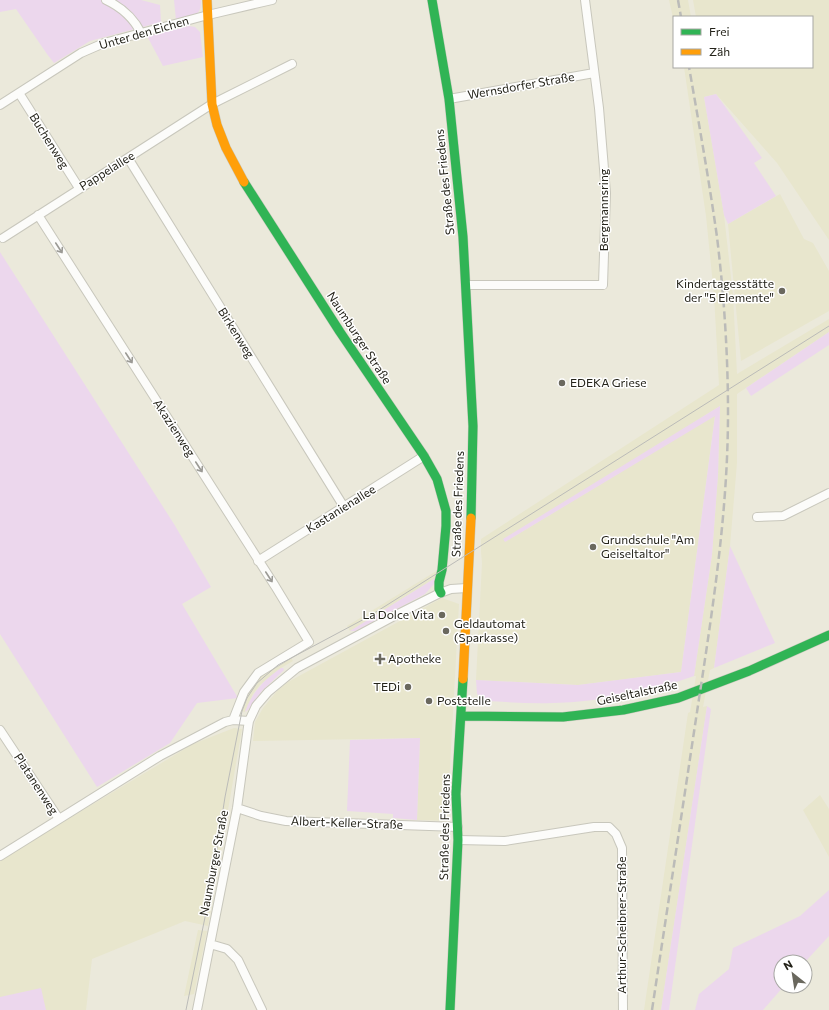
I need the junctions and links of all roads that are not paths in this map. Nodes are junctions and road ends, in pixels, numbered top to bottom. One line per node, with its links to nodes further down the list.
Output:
1 (106, 0): 7 (street)
2 (207, 0): 6 (street, Naumburger Straße)
3 (272, 0): 6 (street, Unter den Eichen)
4 (432, 0): 11 (street, Straße des Friedens)
5 (585, 0): 9 (street, Bergmannsring)
6 (208, 15): 7 (street, Unter den Eichen); 12 (street, Naumburger Straße)
7 (141, 33): 10 (street, Unter den Eichen)
8 (292, 64): 12 (street)
9 (594, 73): 11 (street, Wernsdorfer Straße); 18 (street, Bergmannsring)
10 (19, 93): 13 (street, Unter den Eichen); 15 (street, Buchenweg)
11 (449, 99): 18 (street, Straße des Friedens)
12 (212, 104): 14 (street, Pappelallee); 19 (street, Naumburger Straße)
13 (0, 105)
14 (128, 158): 15 (street, Pappelallee); 21 (street, Birkenweg)
15 (79, 188): 16 (street, Pappelallee)
16 (38, 215): 17 (street, Pappelallee); 23 (street, Akazienweg, one-way to 23)
17 (2, 238)
18 (467, 285): 24 (street, Straße des Friedens)
19 (424, 456): 21 (street, Kastanienallee); 25 (street, Naumburger Straße)
20 (829, 493): 22 (street)
21 (344, 507): 23 (street, Kastanienallee)
22 (757, 517)
23 (258, 561): 28 (street, Akazienweg, one-way to 28)
24 (467, 588): 25 (street, Naumburger Straße); 27 (street, Straße des Friedens)
25 (441, 593): 29 (street, Naumburger Straße)
26 (829, 635): 27 (street, Geiseltalstraße)
27 (461, 716): 33 (street, Straße des Friedens)
28 (233, 720): 29 (street); 32 (street)
29 (249, 721): 31 (street, Naumburger Straße)
30 (0, 730): 32 (street, Platanenweg)
31 (237, 808): 33 (street, Albert-Keller-Straße); 36 (street, Naumburger Straße)
32 (59, 819): 35 (street)
33 (458, 827): 34 (street, Straße des Friedens)
34 (458, 840): 39 (street, Straße des Friedens); 40 (street, Arthur-Scheibner-Straße)
35 (0, 856)
36 (210, 944): 37 (street, Naumburger Straße); 38 (street)
37 (197, 1010)
38 (262, 1010)
39 (450, 1010)
40 (623, 1010)

